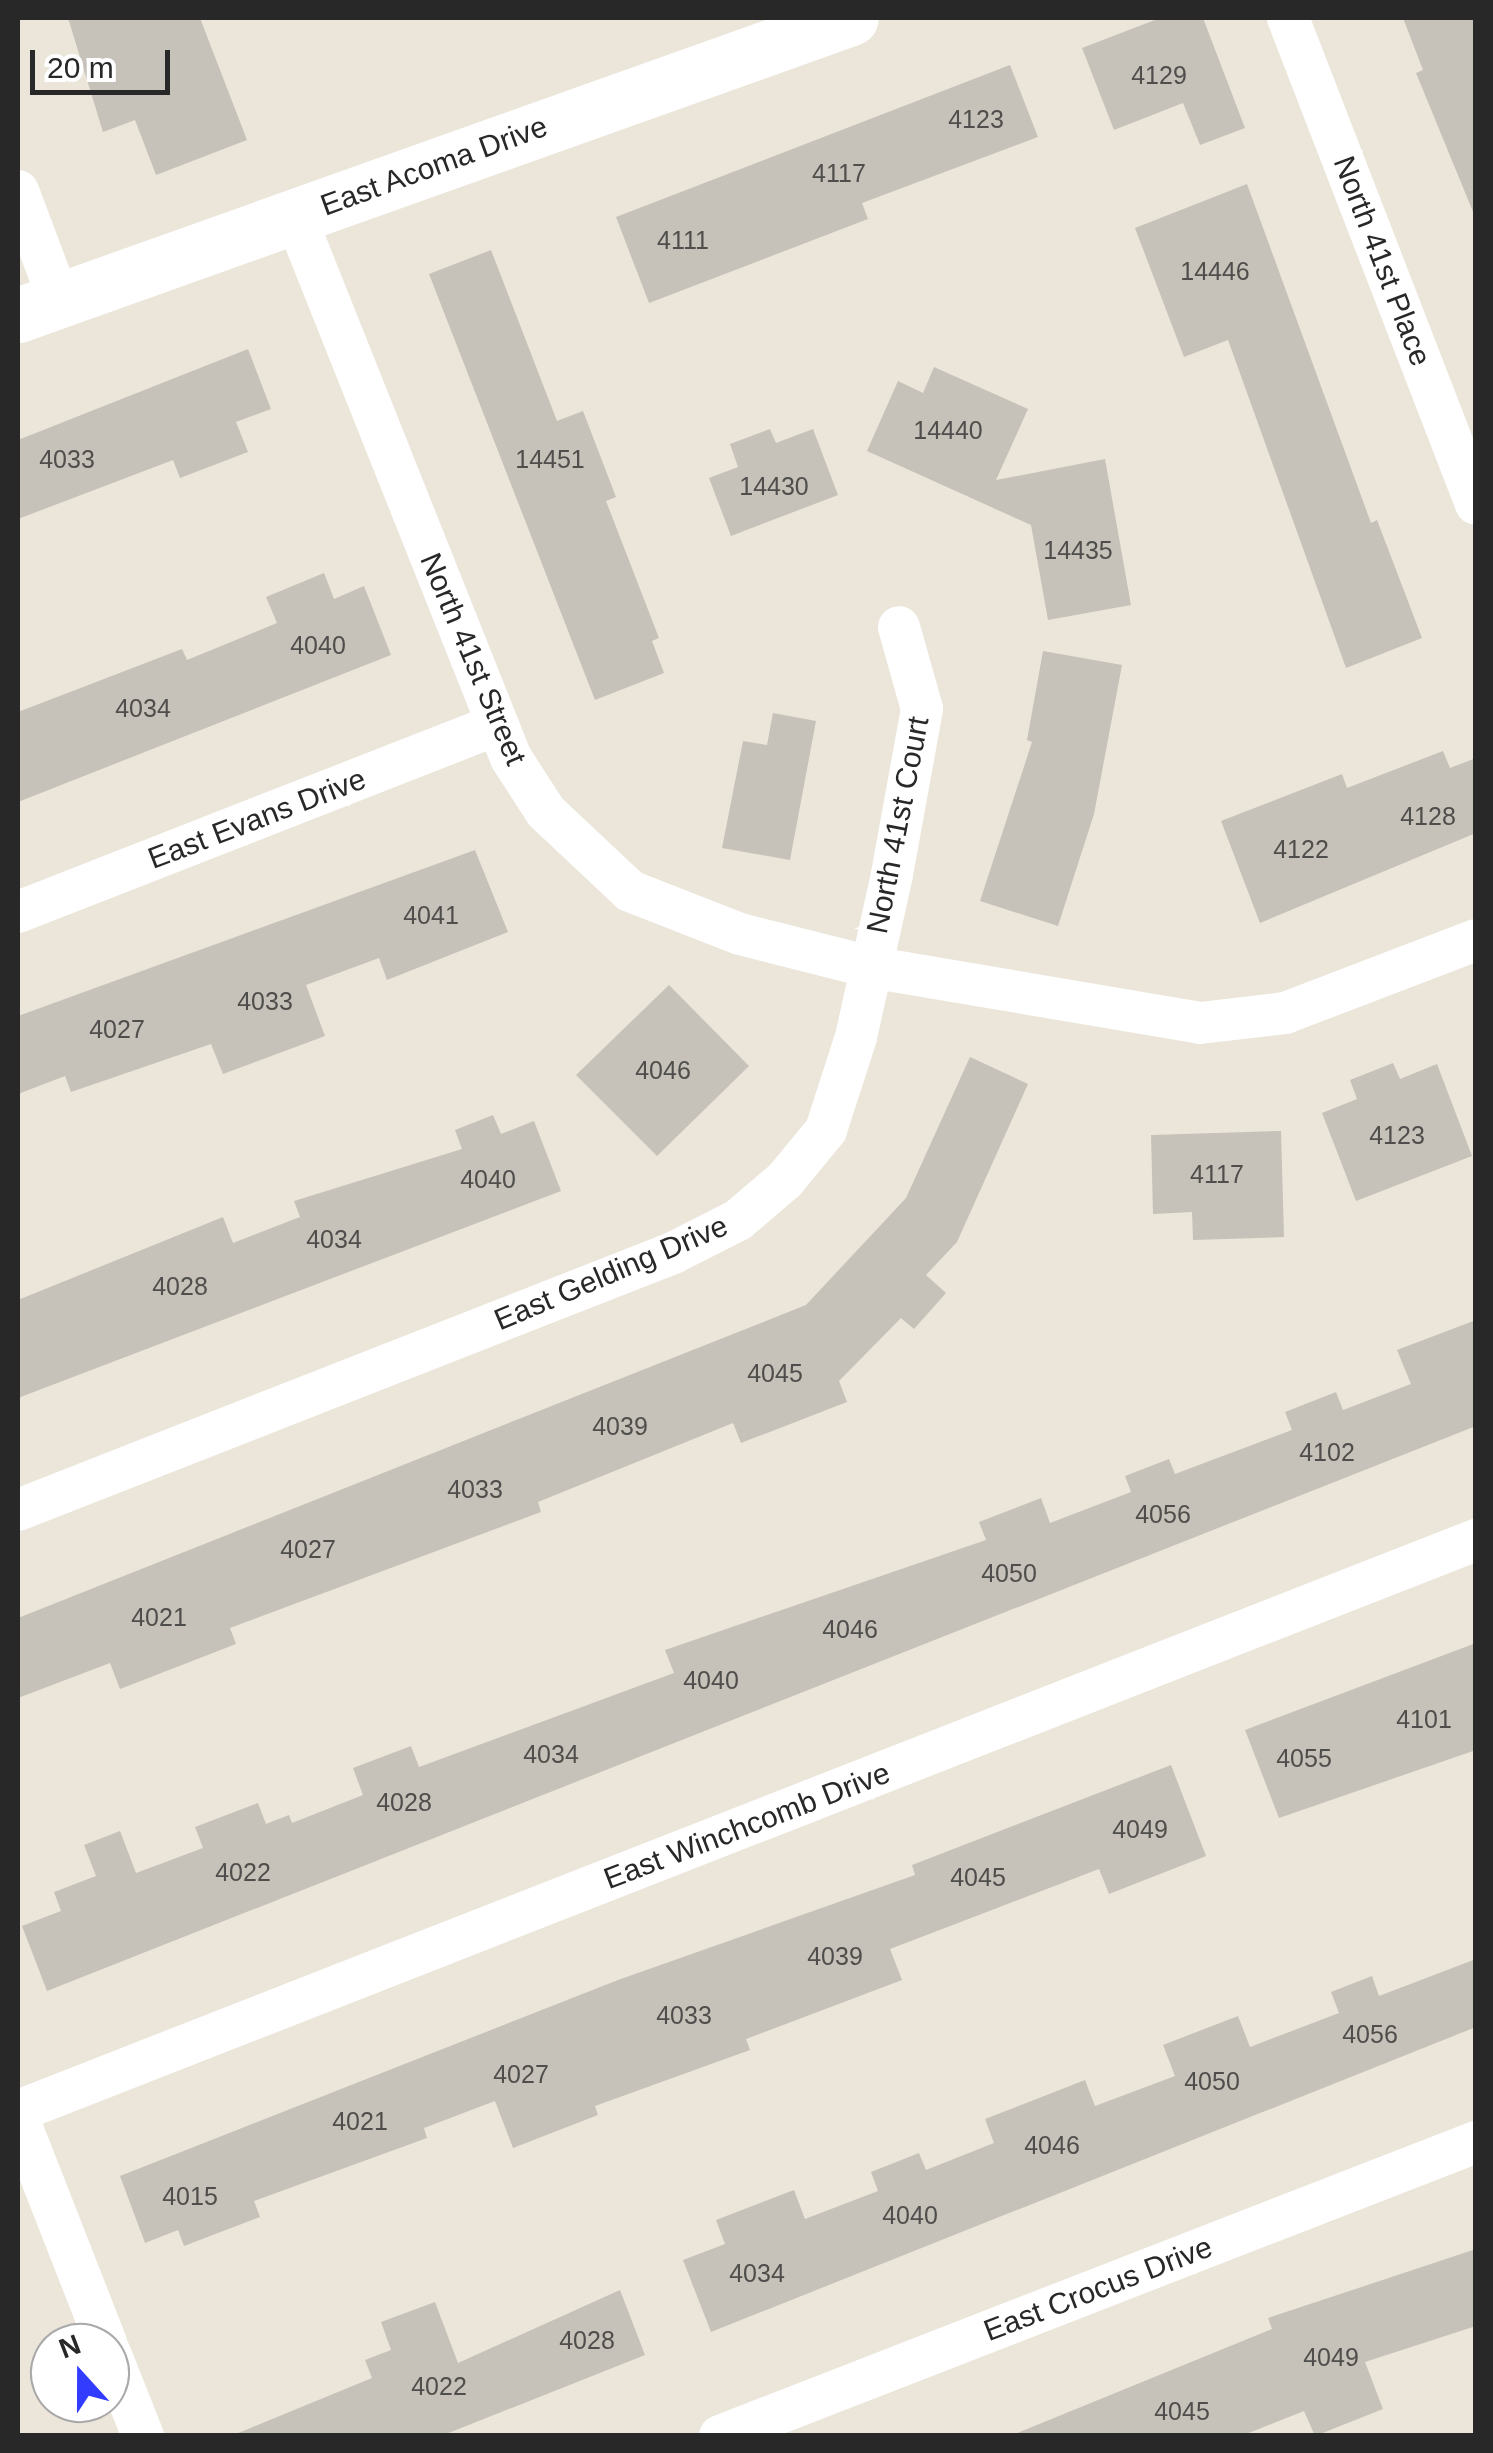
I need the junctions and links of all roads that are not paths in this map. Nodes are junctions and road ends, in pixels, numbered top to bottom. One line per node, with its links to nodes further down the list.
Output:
1 (851, 18): 4 (street, East Acoma Drive)
2 (1288, 18): 6 (street, North 41st Place)
3 (18, 191): 5 (street)
4 (295, 216): 5 (street, East Acoma Drive); 8 (street, North 41st Street)
5 (38, 307)
6 (1476, 504)
7 (899, 627): 11 (street, North 41st Court)
8 (496, 725): 9 (street, East Evans Drive); 11 (street, North 41st Street)
9 (18, 912)
10 (1476, 940): 11 (street)
11 (870, 966): 12 (street, East Gelding Drive)
12 (18, 1510)
13 (1476, 1540): 14 (street, East Winchcomb Drive)
14 (18, 2114): 16 (street)
15 (1476, 2142): 19 (street, East Crocus Drive)
16 (98, 2323)
17 (130, 2405): 18 (street)
18 (142, 2436)
19 (720, 2436)

